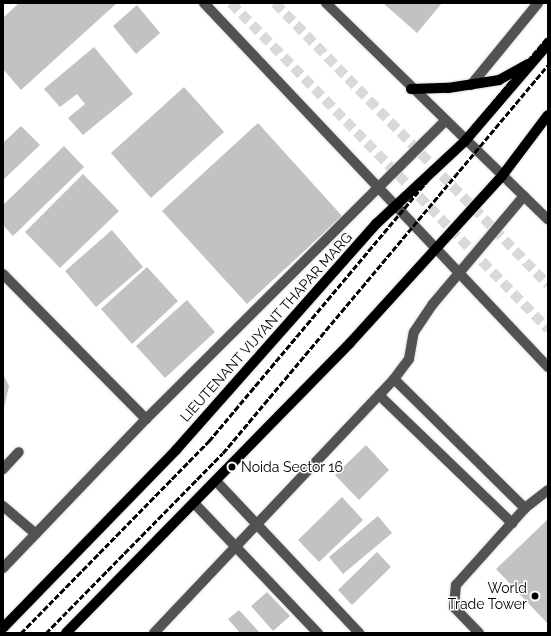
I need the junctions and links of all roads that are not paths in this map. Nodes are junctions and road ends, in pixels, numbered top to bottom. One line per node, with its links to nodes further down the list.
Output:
1 (204, 3): 12 (street)
2 (326, 3): 7 (street)
3 (538, 3): 6 (street)
4 (548, 44): 5 (main road, LIEUTENANT VIJYANT THAPAR MARG)
5 (533, 61): 6 (main road); 10 (main road, LIEUTENANT VIJYANT THAPAR MARG)
6 (471, 85): 7 (main road)
7 (411, 89): 9 (street)
8 (548, 115): 11 (main road)
9 (445, 121): 10 (street); 12 (street)
10 (465, 140): 11 (street); 14 (main road, LIEUTENANT VIJYANT THAPAR MARG)
11 (502, 176): 13 (street); 16 (main road)
12 (380, 188): 14 (street); 22 (street)
13 (524, 196): 15 (street); 17 (street)
14 (395, 206): 16 (street); 35 (main road, LIEUTENANT VIJYANT THAPAR MARG)
15 (548, 220)
16 (435, 245): 17 (street); 25 (main road)
17 (458, 273): 19 (street); 20 (street)
18 (3, 274): 22 (street)
19 (548, 367)
20 (394, 379): 21 (street); 29 (street)
21 (379, 395): 30 (street); 31 (street)
22 (146, 419): 32 (street)
23 (19, 452): 24 (street)
24 (3, 469)
25 (216, 481): 27 (main road); 31 (street)
26 (548, 490): 29 (street)
27 (194, 503): 33 (street); 36 (main road)
28 (3, 506): 32 (street)
29 (526, 508): 30 (street)
30 (512, 523): 40 (street)
31 (259, 526): 33 (street); 39 (street)
32 (36, 534): 34 (street)
33 (237, 548): 37 (street); 38 (street)
34 (3, 568)
35 (3, 628)
36 (66, 633)
37 (154, 633)
38 (318, 633)
39 (359, 633)
40 (479, 633)

